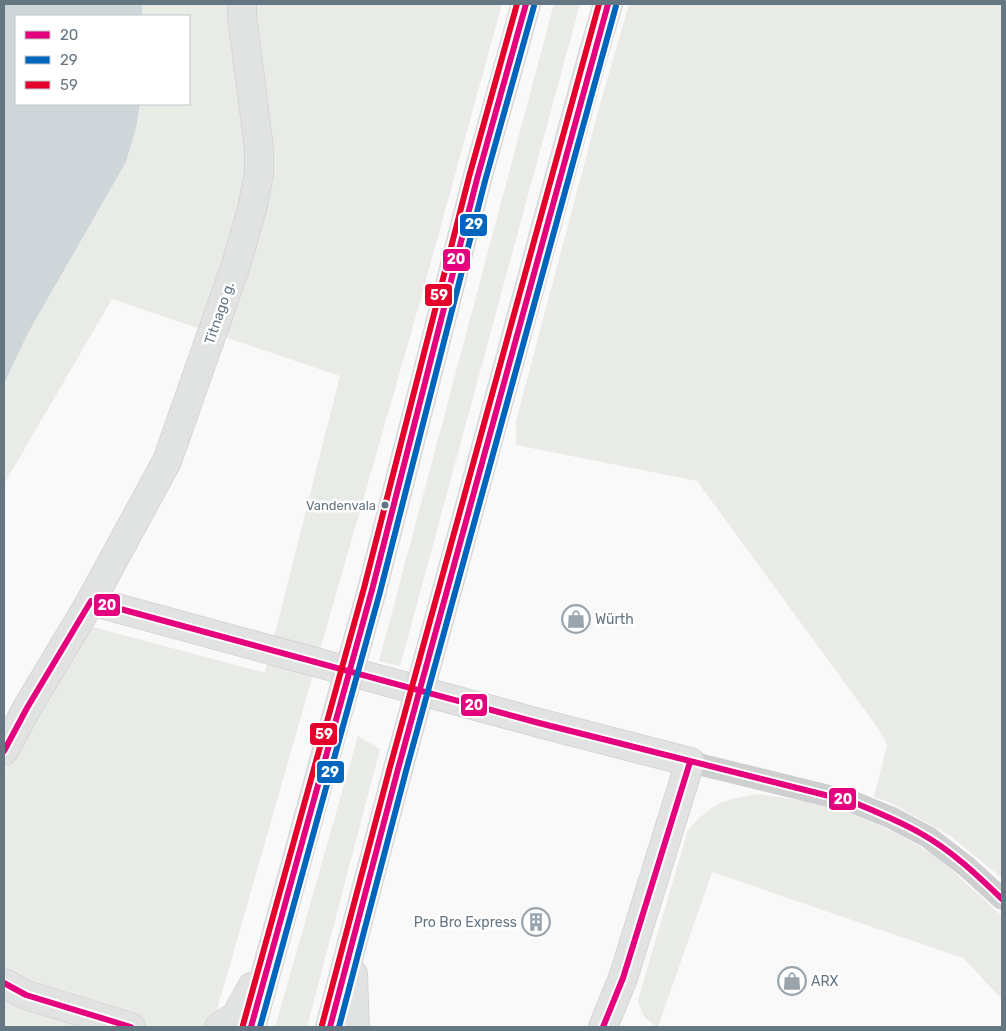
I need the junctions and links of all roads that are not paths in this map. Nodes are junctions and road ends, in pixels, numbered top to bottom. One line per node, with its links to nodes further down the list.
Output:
1 (242, 4): 4 (main road, Titnago g.)
2 (526, 4): 9 (main road, bridge)
3 (608, 4): 8 (main road, bridge)
4 (91, 601): 5 (main road, Titnago g.); 6 (main road)
5 (4, 751)
6 (690, 762): 7 (street); 16 (main road)
7 (1002, 899)
8 (352, 946): 14 (main road); 15 (main road)
9 (270, 955): 12 (main road); 13 (main road)
10 (4, 983): 11 (main road)
11 (132, 1026)
12 (219, 1027)
13 (251, 1027)
14 (330, 1027)
15 (355, 1027)
16 (603, 1027)

